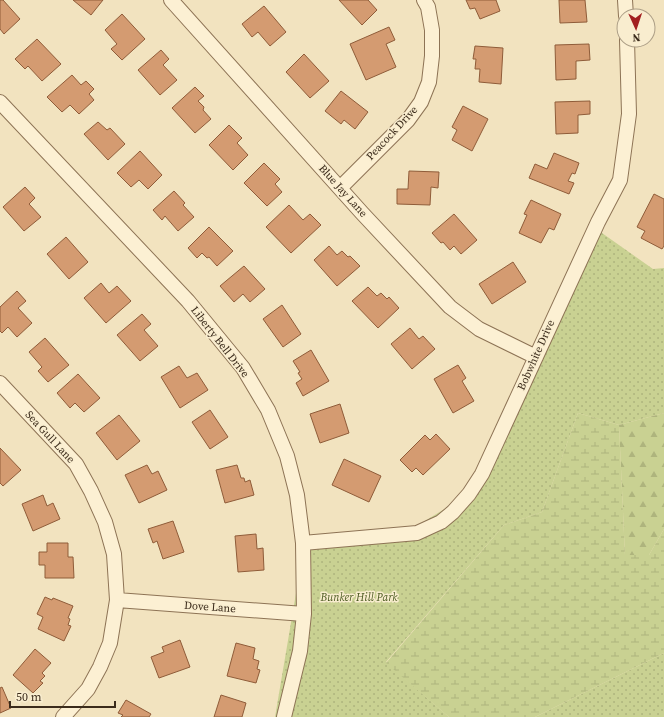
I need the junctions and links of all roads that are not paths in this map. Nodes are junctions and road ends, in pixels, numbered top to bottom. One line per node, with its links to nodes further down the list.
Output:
1 (171, 0): 5 (street, Blue Jay Lane)
2 (424, 0): 5 (street, Peacock Drive)
3 (626, 48): 6 (street, Bobwhite Drive)
4 (0, 102): 8 (street, Liberty Bell Drive)
5 (340, 188): 6 (street, Blue Jay Lane)
6 (536, 357): 8 (street, Bobwhite Drive)
7 (0, 383): 9 (street, Sea Gull Lane)
8 (303, 543): 10 (street, Liberty Bell Drive)
9 (117, 600): 10 (street, Dove Lane); 11 (street, Sea Gull Lane)
10 (304, 614): 12 (street, Liberty Bell Drive)
11 (63, 717)
12 (284, 717)

